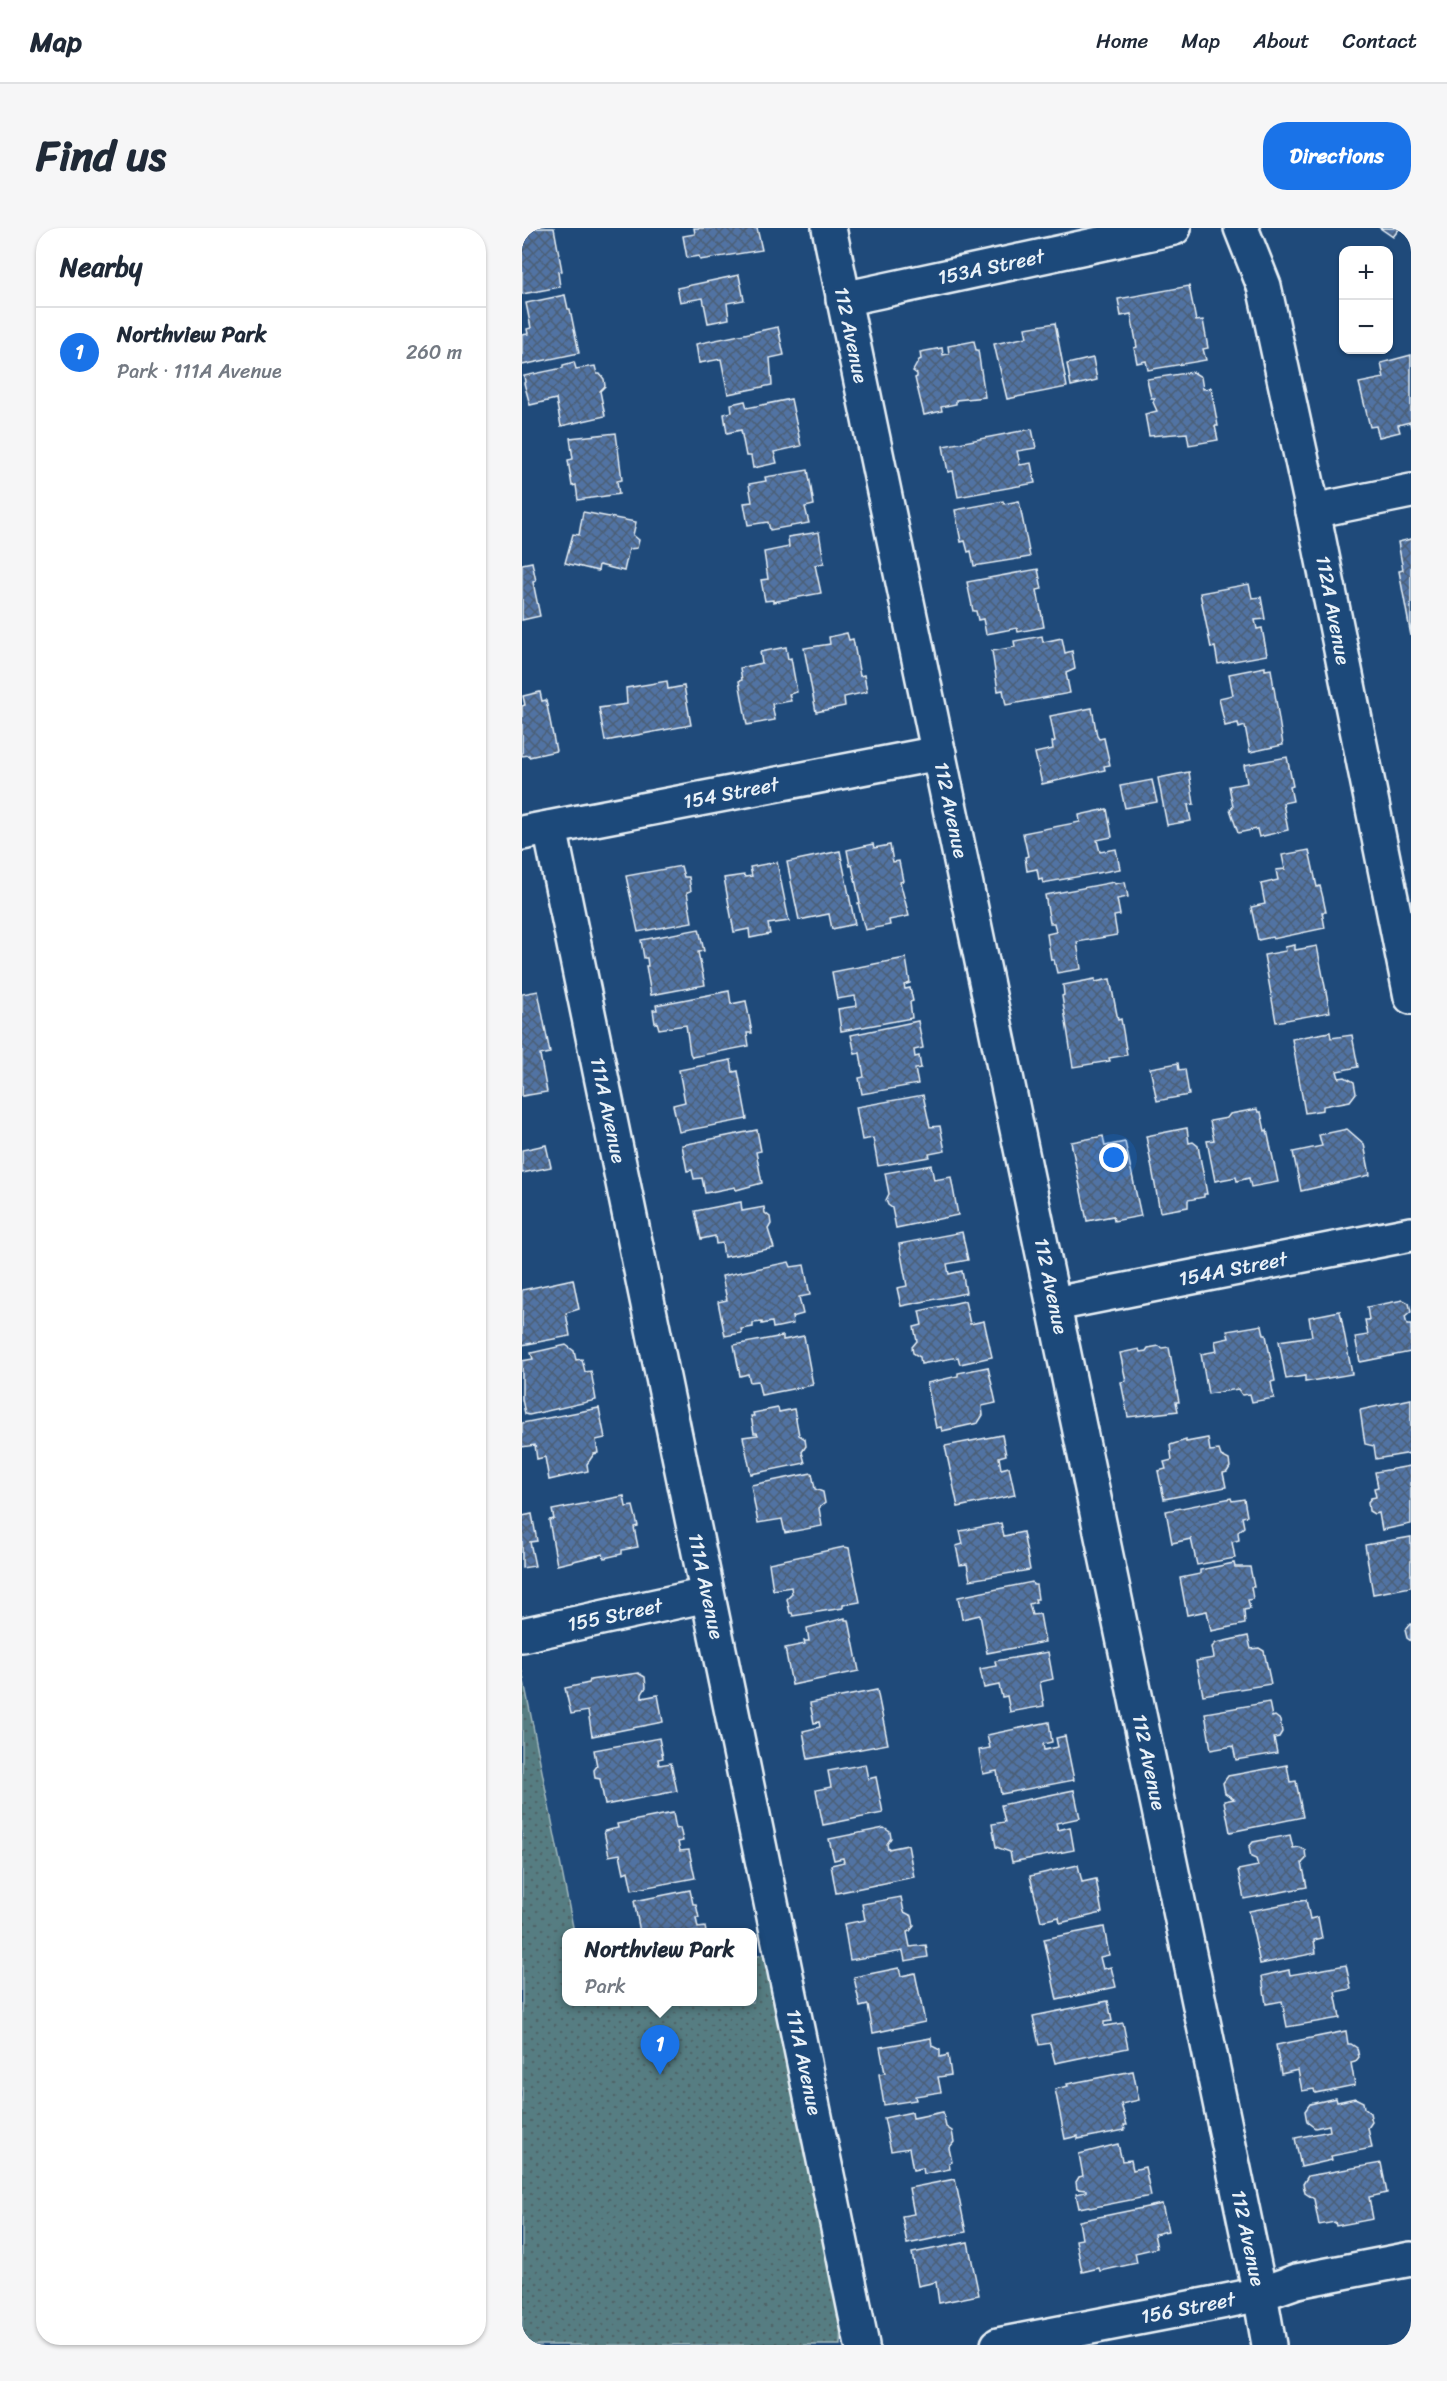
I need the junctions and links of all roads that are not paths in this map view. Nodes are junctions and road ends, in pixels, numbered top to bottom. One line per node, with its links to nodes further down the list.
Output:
1 (829, 228): 4 (street, 112 Avenue)
2 (1174, 228): 4 (street, 153A Street)
3 (1241, 228): 6 (street, 112A Avenue)
4 (843, 299): 7 (street, 112 Avenue)
5 (1411, 491): 6 (street)
6 (1313, 511): 9 (street, 112A Avenue)
7 (939, 753): 8 (street, 154 Street); 11 (street, 112 Avenue)
8 (536, 830): 12 (street, 111A Avenue)
9 (1411, 997)
10 (1411, 1234): 11 (street, 154A Street)
11 (1055, 1304): 15 (street, 112 Avenue)
12 (708, 1595): 13 (street, 155 Street); 16 (street, 111A Avenue)
13 (522, 1635)
14 (1411, 2259): 15 (street, 156 Street)
15 (1260, 2294): 17 (street, 156 Street); 18 (street, 112 Avenue)
16 (862, 2345)
17 (998, 2345)
18 (1269, 2345)

